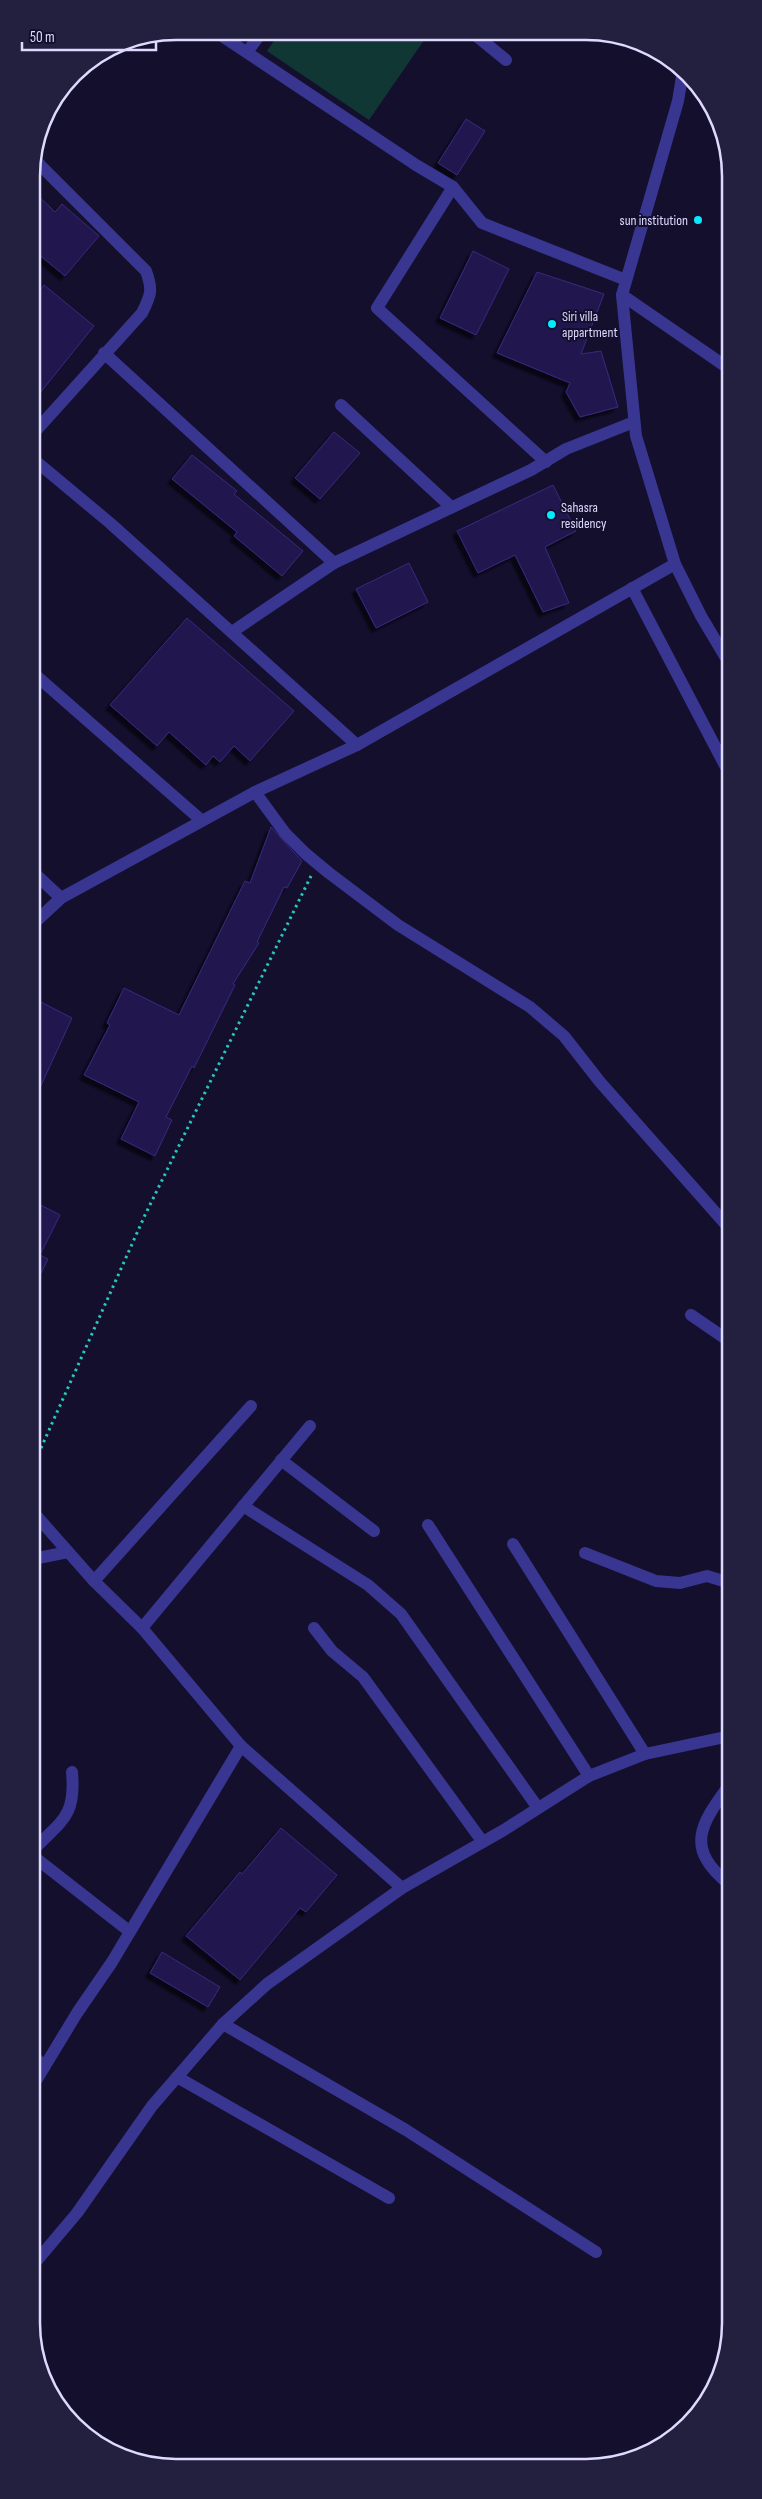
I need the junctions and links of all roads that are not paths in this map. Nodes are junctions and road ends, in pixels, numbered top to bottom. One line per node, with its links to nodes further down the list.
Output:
1 (228, 40): 4 (street)
2 (256, 40): 4 (street)
3 (482, 40): 5 (street)
4 (247, 52): 8 (street)
5 (506, 60)
6 (682, 80): 9 (street)
7 (40, 165): 11 (street)
8 (453, 187): 9 (street); 16 (street)
9 (626, 280): 10 (street)
10 (622, 295): 12 (street); 14 (street)
11 (104, 353): 15 (street); 19 (street)
12 (722, 364)
13 (341, 405): 18 (street)
14 (634, 422): 16 (street); 20 (street)
15 (40, 426)
16 (546, 462): 18 (street)
17 (40, 465): 22 (street)
18 (451, 507): 19 (street)
19 (334, 563): 22 (street)
20 (675, 564): 21 (street); 23 (street)
21 (632, 588): 25 (street); 26 (street)
22 (232, 632): 25 (street)
23 (722, 651)
24 (40, 679): 28 (street)
25 (357, 745): 27 (street)
26 (722, 760)
27 (255, 792): 28 (street); 32 (street)
28 (201, 820): 30 (street)
29 (40, 878): 30 (street)
30 (61, 898): 31 (street)
31 (40, 918)
32 (722, 1220)
33 (691, 1315): 34 (street)
34 (722, 1336)
35 (250, 1406): 46 (street)
36 (310, 1426): 37 (street)
37 (281, 1460): 38 (street); 41 (street)
38 (243, 1506): 48 (street); 56 (street)
39 (40, 1520): 43 (street)
40 (428, 1525): 54 (street)
41 (374, 1531)
42 (513, 1544): 52 (street)
43 (68, 1552): 45 (street); 46 (street)
44 (585, 1553): 47 (street)
45 (40, 1558)
46 (94, 1581): 48 (street)
47 (722, 1581)
48 (142, 1628): 51 (street)
49 (314, 1628): 57 (street)
50 (722, 1738): 52 (street)
51 (241, 1746): 61 (street); 62 (street)
52 (645, 1754): 54 (street)
53 (72, 1772): 58 (street)
54 (589, 1776): 56 (street)
55 (722, 1795): 60 (street)
56 (538, 1808): 57 (street)
57 (482, 1841): 61 (street)
58 (40, 1843)
59 (40, 1862): 62 (street)
60 (722, 1878)
61 (402, 1888): 63 (street)
62 (129, 1932): 65 (street)
63 (223, 2024): 67 (street); 69 (street)
64 (40, 2063): 65 (street)
65 (44, 2067): 66 (street)
66 (40, 2074)
67 (177, 2077): 68 (street); 70 (street)
68 (389, 2198)
69 (596, 2252)
70 (40, 2257)

